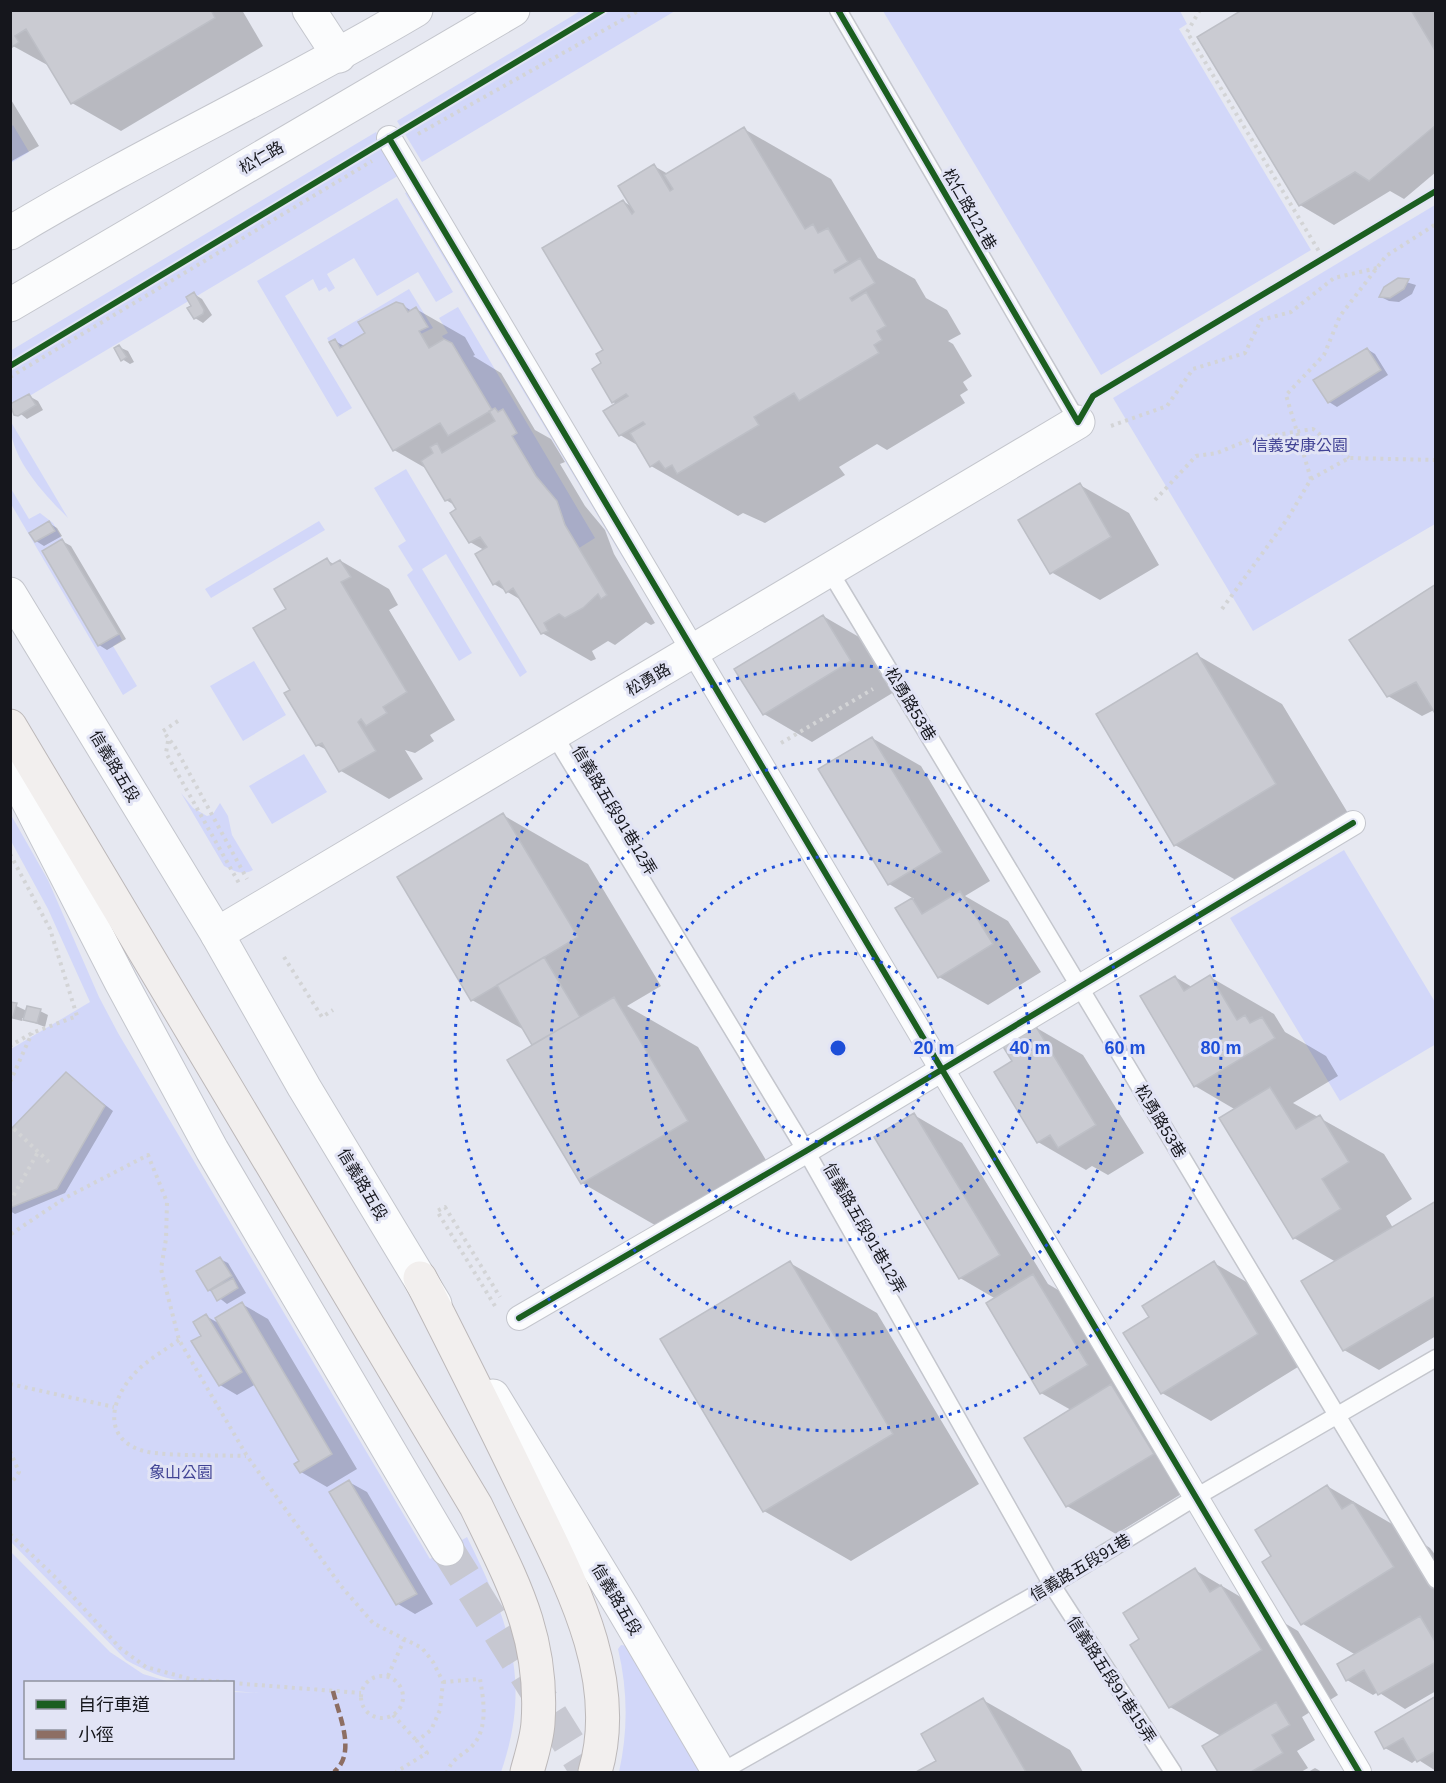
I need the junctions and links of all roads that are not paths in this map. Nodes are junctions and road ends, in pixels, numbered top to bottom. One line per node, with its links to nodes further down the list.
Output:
1 (309, 10): 5 (main road)
2 (416, 10): 5 (main road)
3 (513, 10): 8 (main road, 松仁路)
4 (838, 10): 9 (lane, 松仁路121巷)
5 (339, 56): 7 (main road)
6 (392, 143): 12 (street)
7 (10, 232)
8 (10, 305)
9 (1078, 422): 10 (main road, 松勇路)
10 (829, 570): 12 (main road, 松勇路); 18 (lane, 松勇路53巷)
11 (10, 594): 17 (main road, 信義路五段)
12 (693, 653): 14 (main road, 松勇路); 19 (street)
13 (10, 726): 29 (highway)
14 (554, 735): 17 (main road, 松勇路); 20 (lane, 信義路五段91巷12弄)
15 (10, 766): 26 (main road)
16 (1353, 823): 18 (street)
17 (217, 934): 21 (main road, 信義路五段)
18 (1080, 987): 19 (street); 24 (lane, 松勇路53巷)
19 (942, 1070): 20 (street); 25 (street)
20 (806, 1151): 22 (street); 28 (lane, 信義路五段91巷12弄)
21 (420, 1278): 30 (highway); 31 (main road, 信義路五段)
22 (519, 1318)
23 (1436, 1358): 24 (lane, 信義路五段91巷)
24 (1338, 1416): 25 (lane, 信義路五段91巷); 27 (lane, 松勇路53巷)
25 (1196, 1497): 28 (lane, 信義路五段91巷); 33 (street)
26 (447, 1549)
27 (1436, 1580)
28 (1052, 1584): 31 (lane, 信義路五段91巷); 32 (lane, 信義路五段91巷15弄)
29 (527, 1773)
30 (595, 1773)
31 (720, 1773)
32 (1173, 1773)
33 (1359, 1773)

